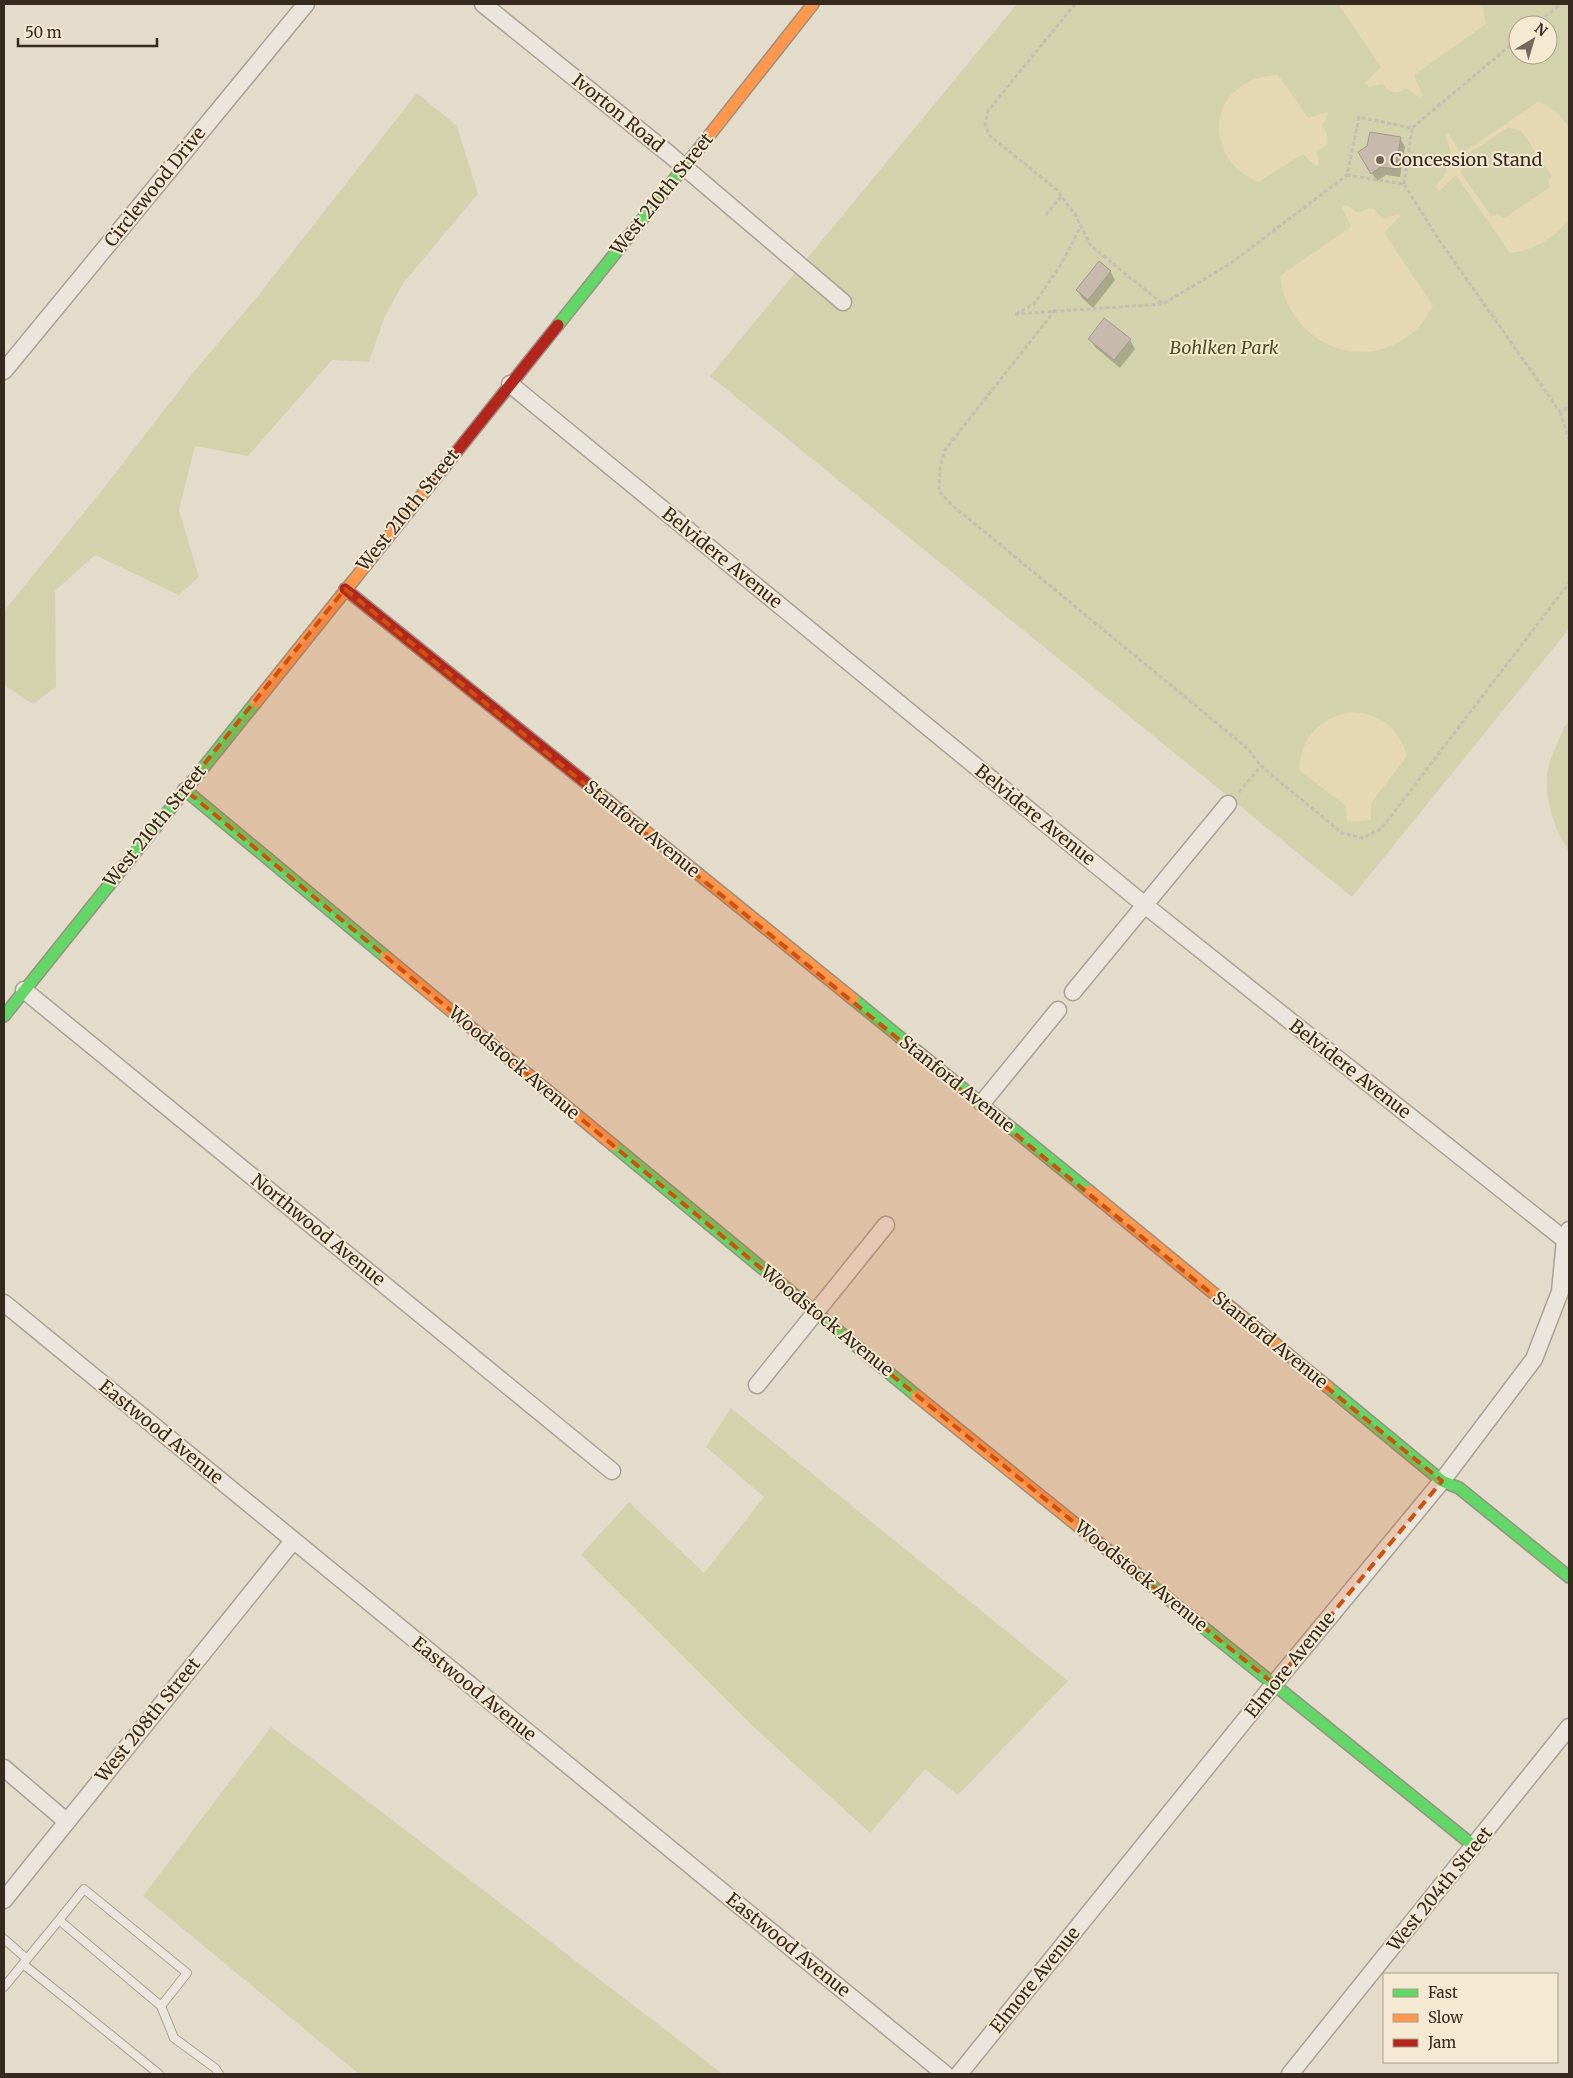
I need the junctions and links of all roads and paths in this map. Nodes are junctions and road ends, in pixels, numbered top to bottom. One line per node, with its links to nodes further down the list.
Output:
1 (306, 4): 18 (street, Circlewood Drive)
2 (484, 4): 9 (street, Ivorton Road)
3 (813, 4): 9 (street, West 210th Street)
4 (1075, 4): 12 (path)
5 (1561, 4): 6 (path)
6 (1547, 15)
7 (1508, 47): 8 (path)
8 (1412, 128): 10 (path); 11 (path)
9 (685, 167): 15 (street, Ivorton Road); 19 (street, West 210th Street)
10 (1348, 175): 11 (path); 16 (path)
11 (1404, 184): 21 (path)
12 (1062, 195): 13 (path); 14 (path)
13 (1046, 215)
14 (1082, 226): 16 (path); 17 (path)
15 (843, 302)
16 (1163, 304): 17 (path)
17 (1055, 310): 25 (path)
18 (4, 371)
19 (510, 384): 24 (street, West 210th Street); 28 (street, Belvidere Avenue)
20 (1569, 407): 21 (path)
21 (1560, 412): 22 (path)
22 (1569, 439)
23 (1569, 584): 25 (path)
24 (345, 588): 26 (street, West 210th Street); 32 (street, Stanford Avenue)
25 (1261, 766): 27 (path)
26 (184, 789): 30 (street, West 210th Street); 36 (street, Woodstock Avenue)
27 (1228, 804): 28 (street)
28 (1146, 906): 29 (street); 34 (street, Belvidere Avenue)
29 (1073, 992)
30 (11, 1001): 38 (street, Northwood Avenue)
31 (1058, 1010): 32 (street)
32 (982, 1103): 39 (street, Stanford Avenue)
33 (886, 1225): 36 (street)
34 (1567, 1235): 39 (street, Elmore Avenue)
35 (4, 1303): 40 (street, Eastwood Avenue)
36 (816, 1314): 37 (street); 42 (street, Woodstock Avenue)
37 (757, 1385)
38 (612, 1470)
39 (1442, 1481): 41 (street, Stanford Avenue); 42 (street, Elmore Avenue)
40 (293, 1541): 45 (street, West 208th Street); 55 (street, Eastwood Avenue)
41 (1569, 1577)
42 (1274, 1684): 46 (street, Woodstock Avenue); 56 (street, Elmore Avenue)
43 (1569, 1727): 46 (street, West 204th Street)
44 (4, 1768): 45 (street)
45 (66, 1821): 47 (street, West 208th Street)
46 (1475, 1847): 57 (street, West 204th Street)
47 (4, 1900)
48 (58, 1920): 50 (lane); 52 (lane); 52 (lane)
49 (4, 1938): 50 (lane)
50 (25, 1961): 51 (lane); 53 (lane)
51 (4, 1987)
52 (161, 2006): 54 (lane)
53 (159, 2074)
54 (219, 2074)
55 (946, 2074)
56 (959, 2074)
57 (1290, 2074)

